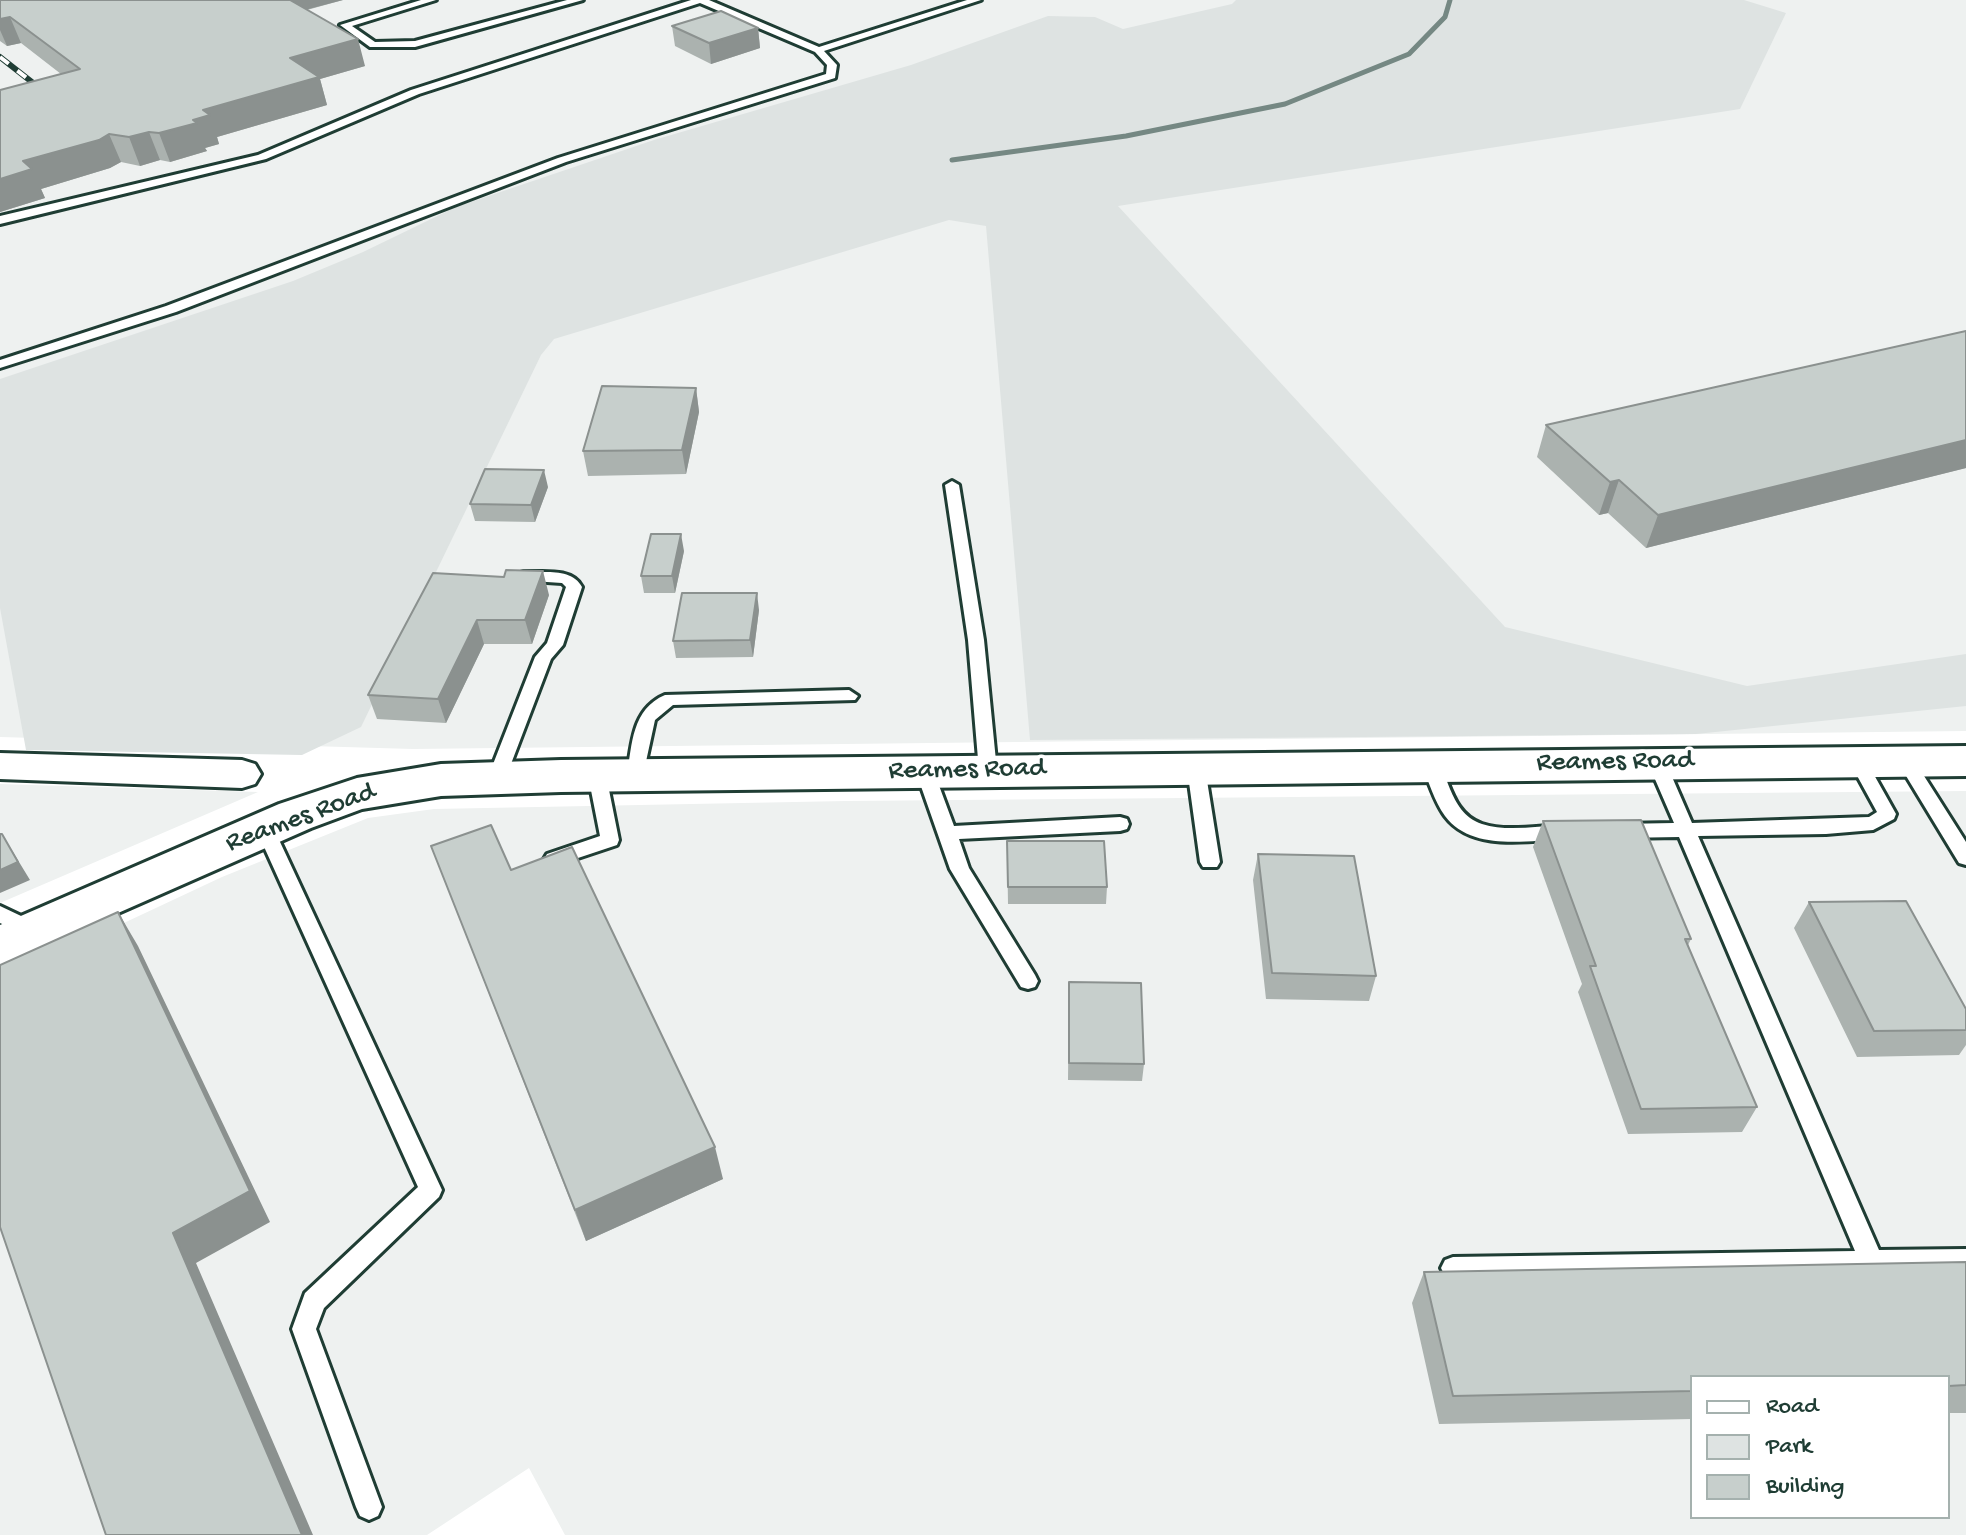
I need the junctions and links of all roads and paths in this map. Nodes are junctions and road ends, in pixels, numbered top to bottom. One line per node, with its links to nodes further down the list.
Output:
1 (431, 0): 2 (lane)
2 (578, 0)
3 (700, 0): 5 (lane); 6 (lane)
4 (976, 0): 5 (lane)
5 (818, 50): 7 (lane)
6 (0, 220)
7 (0, 364)
8 (952, 485): 18 (lane)
9 (511, 577): 22 (lane)
10 (849, 696): 21 (lane)
11 (1858, 761): 12 (main road, Reames Road); 14 (main road, Reames Road); 25 (lane)
12 (1906, 761): 13 (main road, Reames Road); 29 (lane)
13 (1966, 761)
14 (1657, 763): 15 (main road, Reames Road); 25 (lane)
15 (1431, 765): 17 (main road, Reames Road); 27 (lane)
16 (0, 766): 20 (street)
17 (1196, 768): 18 (main road, Reames Road); 30 (lane)
18 (988, 771): 19 (main road, Reames Road)
19 (925, 772): 21 (main road, Reames Road); 28 (lane)
20 (242, 774)
21 (616, 775): 22 (main road, Reames Road); 31 (lane)
22 (497, 777): 24 (main road, Reames Road)
23 (1120, 824): 28 (lane)
24 (265, 829): 32 (main road, Reames Road); 37 (lane)
25 (1684, 830): 26 (lane); 35 (lane)
26 (1608, 831)
27 (1577, 832)
28 (947, 833): 33 (lane)
29 (1966, 858)
30 (1210, 862)
31 (529, 868)
32 (11, 930)
33 (1028, 981)
34 (1966, 1260): 35 (lane)
35 (1872, 1262): 36 (lane)
36 (1453, 1268)
37 (369, 1507)

